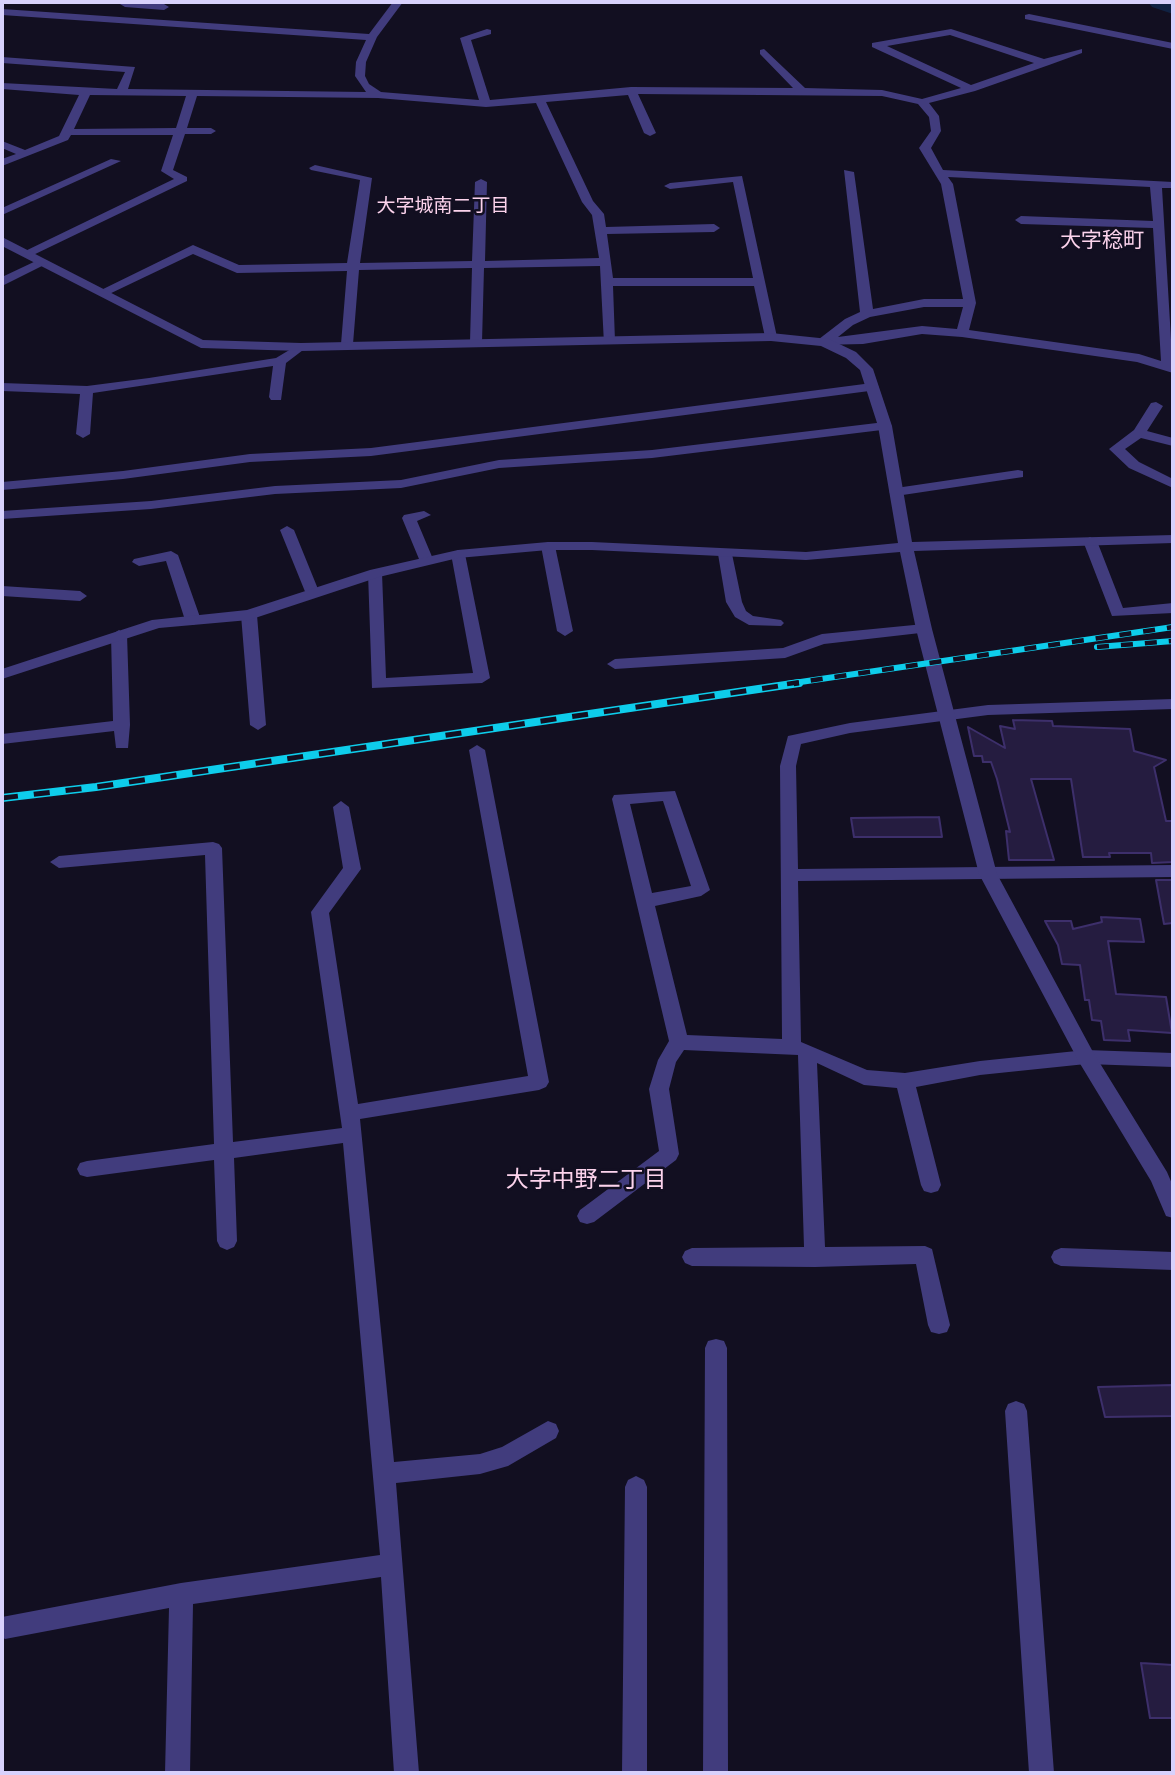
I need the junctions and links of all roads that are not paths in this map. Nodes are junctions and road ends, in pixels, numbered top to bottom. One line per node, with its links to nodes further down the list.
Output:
1 (74, 2): 6 (street)
2 (127, 2): 4 (street)
3 (398, 2): 9 (street)
4 (164, 7)
5 (2, 12): 6 (street)
6 (60, 17): 9 (street)
7 (1029, 18): 10 (street)
8 (487, 32): 25 (street)
9 (372, 37): 22 (street)
10 (1173, 46)
11 (1078, 51): 14 (street)
12 (764, 52): 21 (street)
13 (2, 60): 19 (street)
14 (1045, 63): 16 (street); 16 (street)
15 (2, 86): 18 (street)
16 (971, 89): 24 (street)
17 (631, 90): 21 (street); 23 (street); 29 (street)
18 (86, 92): 19 (street); 27 (street)
19 (121, 92): 20 (street)
20 (193, 92): 22 (street); 28 (street)
21 (802, 92): 24 (street)
22 (378, 95): 25 (street)
23 (539, 98): 25 (street); 45 (street)
24 (922, 102): 36 (street)
25 (486, 103)
26 (211, 131): 28 (street)
27 (69, 132): 28 (street); 31 (street)
28 (179, 132): 47 (street)
29 (650, 133)
30 (2, 144): 31 (street)
31 (24, 153): 33 (street)
32 (115, 161): 41 (street)
33 (2, 163)
34 (315, 168): 51 (street)
35 (848, 172): 57 (street)
36 (939, 173): 38 (street); 56 (street)
37 (481, 181): 50 (street)
38 (1156, 185): 39 (street); 43 (street)
39 (1173, 185)
40 (670, 186): 54 (street)
41 (2, 212)
42 (1021, 220): 43 (street)
43 (1159, 225): 66 (street)
44 (714, 228): 45 (street)
45 (603, 231): 49 (street)
46 (2, 241): 47 (street)
47 (24, 254): 48 (street)
48 (42, 262): 52 (street); 55 (street)
49 (606, 262): 50 (street); 53 (street)
50 (479, 264): 51 (street); 61 (street)
51 (353, 266): 55 (street); 63 (street)
52 (2, 282)
53 (607, 282): 54 (street); 60 (street)
54 (759, 282): 59 (street)
55 (101, 293): 64 (street)
56 (970, 303): 57 (street); 58 (street)
57 (867, 314): 62 (street)
58 (962, 333): 62 (street); 66 (street)
59 (771, 337): 60 (street); 62 (street)
60 (609, 341): 61 (street)
61 (476, 342): 63 (street)
62 (824, 342): 68 (street)
63 (347, 344): 64 (street)
64 (301, 347): 65 (street)
65 (280, 361): 69 (street); 70 (street)
66 (1171, 368)
67 (2, 387): 69 (street)
68 (872, 387): 72 (street); 78 (street)
69 (87, 390): 74 (street)
70 (276, 397)
71 (1156, 405): 73 (street)
72 (885, 426): 79 (street); 80 (street)
73 (1139, 433): 75 (street); 77 (street)
74 (83, 434)
75 (1173, 442)
76 (1018, 474): 79 (street)
77 (1173, 484)
78 (2, 486)
79 (896, 492): 86 (street)
80 (2, 515)
81 (424, 515): 89 (street)
82 (287, 530): 93 (street)
83 (1173, 538): 84 (street)
84 (1090, 541): 86 (street); 95 (street)
85 (548, 546): 87 (street); 88 (street); 100 (street)
86 (905, 547): 88 (street); 99 (street)
87 (458, 554): 89 (street); 91 (street)
88 (725, 554): 98 (street)
89 (426, 559): 91 (street)
90 (139, 562): 97 (street)
91 (375, 573): 93 (street)
92 (2, 591): 94 (street)
93 (313, 594): 96 (street)
94 (80, 596)
95 (1173, 608)
96 (249, 615): 97 (street); 107 (street)
97 (193, 620): 101 (street)
98 (776, 623)
99 (924, 629): 102 (street); 105 (street)
100 (565, 631)
101 (119, 635): 103 (street); 106 (street)
102 (615, 664)
103 (2, 674)
104 (1173, 704): 105 (street)
105 (947, 714): 114 (street); 115 (street)
106 (122, 725): 108 (street); 109 (street)
107 (258, 726)
108 (2, 739)
109 (122, 744)
110 (477, 750): 122 (street)
111 (341, 807): 122 (street)
112 (59, 862): 123 (street)
113 (1173, 871): 115 (street)
114 (790, 874): 115 (street); 118 (street)
115 (988, 874): 119 (street)
116 (646, 901): 116 (street); 117 (street)
117 (680, 1042): 118 (street); 128 (street)
118 (799, 1049): 121 (street); 132 (street)
119 (1086, 1057): 120 (street); 121 (street); 125 (street)
120 (1173, 1060)
121 (905, 1081): 126 (street)
122 (352, 1124): 123 (street); 138 (street)
123 (225, 1152): 124 (street); 129 (street)
124 (87, 1169)
125 (1167, 1178): 127 (street)
126 (931, 1185)
127 (1173, 1210)
128 (587, 1216)
129 (227, 1241)
130 (692, 1257): 132 (street)
131 (1061, 1257): 133 (street)
132 (815, 1258): 134 (street)
133 (1173, 1261)
134 (939, 1325)
135 (716, 1348): 146 (street)
136 (1016, 1411): 147 (street)
137 (548, 1431): 138 (street)
138 (382, 1474): 140 (street)
139 (636, 1487): 145 (street)
140 (392, 1564): 141 (street); 144 (street)
141 (181, 1594): 142 (street); 143 (street)
142 (5, 1627)
143 (177, 1773)
144 (407, 1773)
145 (634, 1773)
146 (715, 1773)
147 (1042, 1773)

